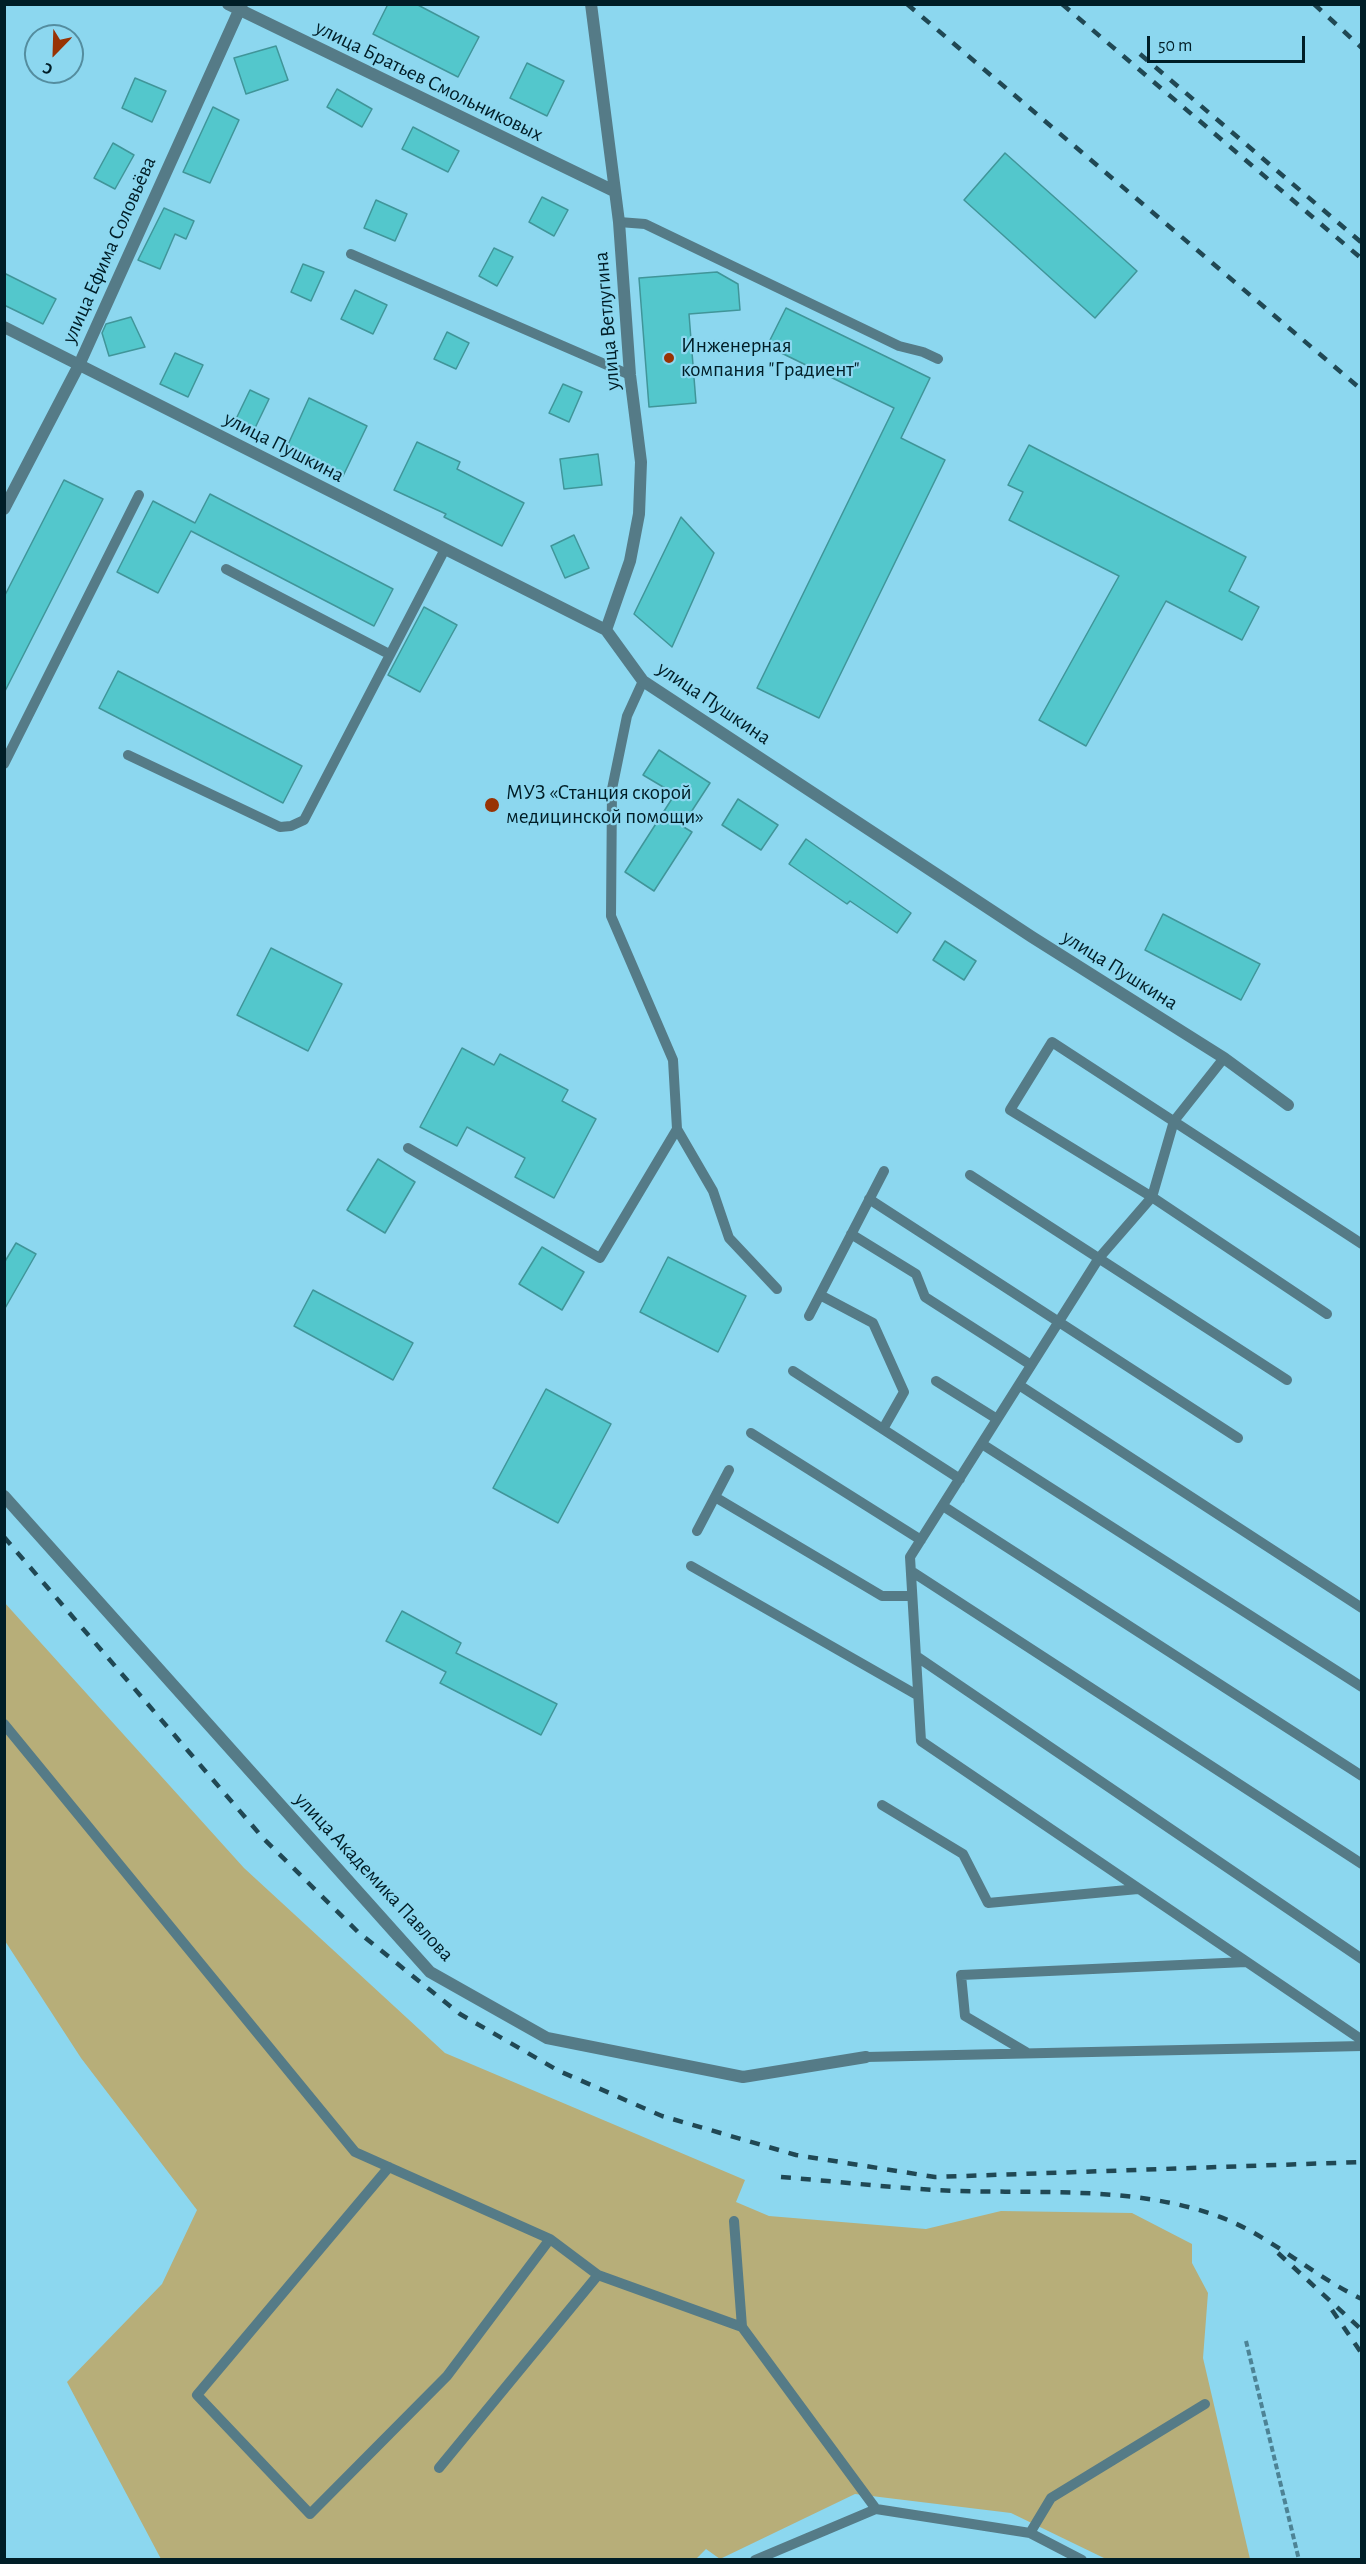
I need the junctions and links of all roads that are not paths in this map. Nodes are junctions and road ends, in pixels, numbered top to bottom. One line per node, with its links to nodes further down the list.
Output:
1 (591, 4): 3 (street, улица Ветлугина)
2 (236, 6): 3 (street, улица Братьев Смольниковых); 8 (street, улица Ефима Соловьёва)
3 (614, 191): 4 (street, улица Ветлугина)
4 (619, 222): 7 (lane); 9 (street, улица Ветлугина)
5 (351, 254): 9 (lane)
6 (4, 327): 8 (street, улица Пушкина)
7 (939, 359)
8 (79, 364): 11 (street, улица Ефима Соловьёва); 12 (street, улица Пушкина)
9 (630, 375): 14 (street, улица Ветлугина)
10 (140, 495): 18 (lane)
11 (4, 508)
12 (444, 551): 14 (street, улица Пушкина); 15 (lane)
13 (226, 569): 15 (lane)
14 (606, 630): 16 (street, улица Пушкина)
15 (389, 654): 17 (lane)
16 (644, 681): 19 (street, улица Пушкина); 22 (lane)
17 (128, 755)
18 (4, 764)
19 (1224, 1058): 20 (street, улица Пушкина); 21 (lane)
20 (1288, 1105)
21 (1174, 1121): 26 (lane); 26 (lane); 29 (lane)
22 (676, 1129): 23 (lane); 31 (lane)
23 (408, 1148)
24 (884, 1171): 27 (lane)
25 (970, 1175): 30 (lane)
26 (1152, 1197): 30 (lane); 33 (lane)
27 (869, 1199): 28 (lane); 35 (lane)
28 (851, 1234): 32 (lane); 36 (lane)
29 (1362, 1244)
30 (1099, 1258): 35 (lane); 38 (lane)
31 (777, 1289)
32 (820, 1295): 34 (lane); 42 (lane)
33 (1327, 1314)
34 (809, 1316)
35 (1059, 1322): 36 (lane); 44 (lane)
36 (1031, 1365): 40 (lane)
37 (793, 1371): 42 (lane)
38 (1287, 1380)
39 (936, 1381): 41 (lane)
40 (1019, 1385): 41 (lane); 56 (lane)
41 (997, 1419): 45 (lane)
42 (883, 1429): 47 (lane)
43 (751, 1433): 52 (lane)
44 (1238, 1438)
45 (982, 1444): 47 (lane); 58 (lane)
46 (729, 1470): 49 (lane)
47 (960, 1479): 50 (lane)
48 (4, 1496): 70 (street, улица Академика Павлова)
49 (715, 1497): 51 (lane); 55 (lane)
50 (943, 1506): 52 (lane); 61 (lane)
51 (697, 1531)
52 (921, 1540): 54 (lane)
53 (691, 1566): 59 (lane)
54 (911, 1571): 55 (lane); 63 (lane)
55 (912, 1596): 57 (lane)
56 (1362, 1608)
57 (916, 1656): 59 (lane); 65 (lane)
58 (1362, 1687)
59 (917, 1695): 64 (lane)
60 (4, 1724): 71 (lane)
61 (1362, 1776)
62 (882, 1805): 64 (lane)
63 (1362, 1864)
64 (1138, 1889): 66 (lane)
65 (1362, 1959)
66 (1247, 1962): 67 (lane); 69 (lane)
67 (1362, 2040)
68 (1362, 2046): 69 (lane)
69 (1027, 2053): 70 (lane)
70 (866, 2057)
71 (389, 2167): 73 (lane); 73 (lane)
72 (734, 2221): 75 (lane)
73 (550, 2239): 74 (lane)
74 (598, 2275): 75 (lane); 77 (lane)
75 (742, 2327): 78 (lane)
76 (1205, 2404): 79 (lane)
77 (440, 2468)
78 (876, 2509): 79 (lane); 80 (lane)
79 (1030, 2533): 81 (lane)
80 (755, 2559)
81 (1082, 2559)

